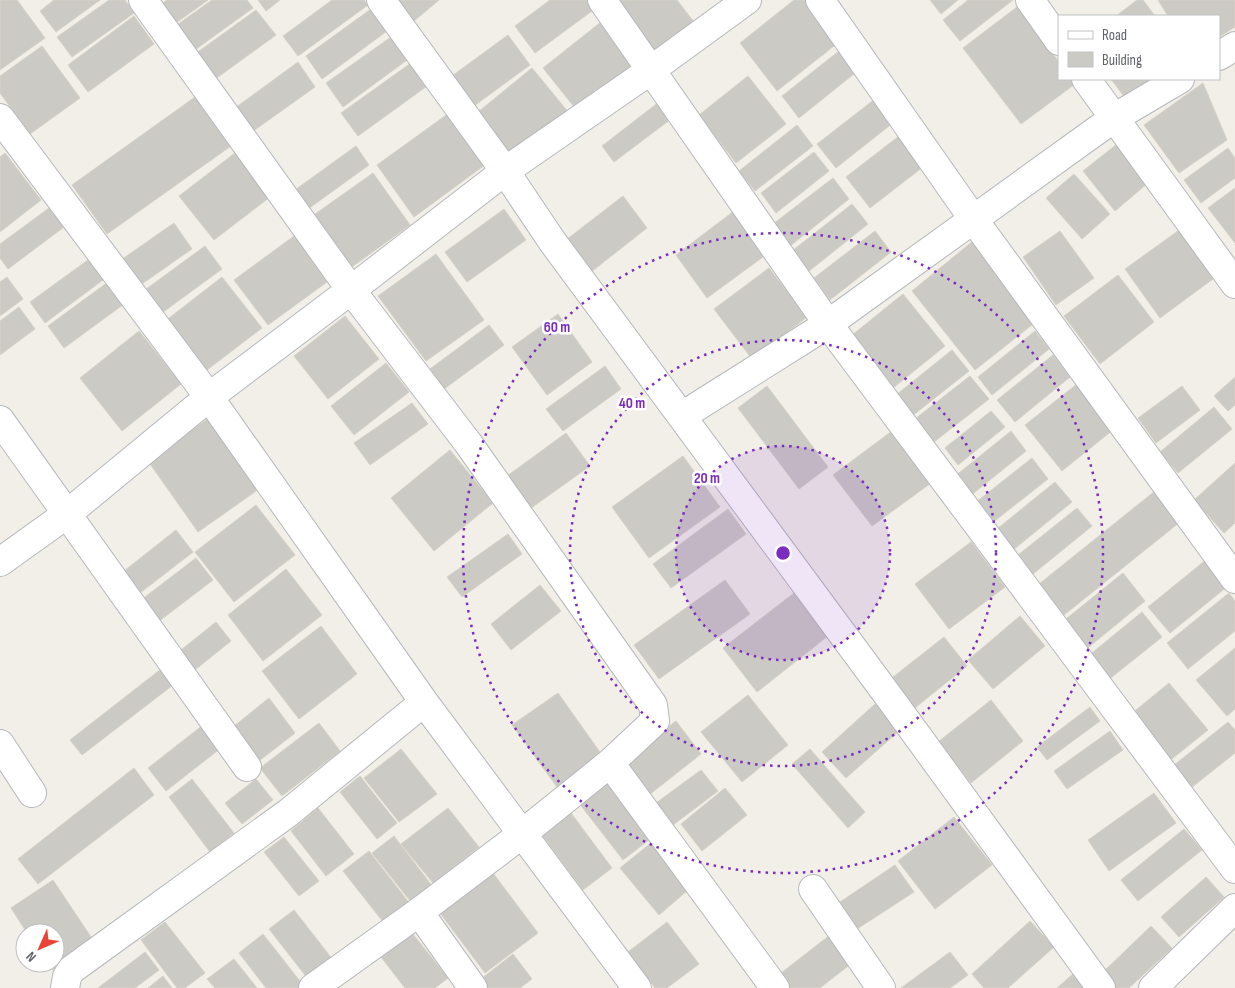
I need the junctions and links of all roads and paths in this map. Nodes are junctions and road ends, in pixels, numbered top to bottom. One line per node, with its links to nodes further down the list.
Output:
1 (143, 0): 18 (street)
2 (381, 0): 15 (street)
3 (602, 0): 10 (street)
4 (747, 0): 10 (street)
5 (820, 0): 16 (street)
6 (1030, 0): 7 (street)
7 (1058, 40)
8 (1235, 46): 9 (street)
9 (1220, 55)
10 (651, 70): 15 (street); 19 (street)
11 (1087, 80): 14 (street)
12 (1178, 80): 14 (street)
13 (0, 118): 20 (street)
14 (1114, 118): 16 (street); 17 (street)
15 (505, 171): 18 (street); 21 (street)
16 (974, 220): 19 (street); 25 (street)
17 (1235, 284)
18 (351, 290): 20 (street); 28 (street)
19 (828, 324): 21 (street); 32 (street)
20 (209, 396): 23 (street); 26 (street)
21 (682, 416): 42 (street)
22 (0, 420): 23 (street)
23 (67, 514): 24 (street); 29 (street)
24 (0, 562)
25 (1235, 579)
26 (424, 702): 31 (street); 36 (street)
27 (0, 744): 30 (street)
28 (610, 763): 31 (street); 40 (street)
29 (247, 767)
30 (32, 793)
31 (522, 834): 35 (street); 39 (street)
32 (1235, 869)
33 (813, 889): 41 (street)
34 (1235, 908): 43 (street)
35 (419, 912): 37 (street); 38 (street)
36 (65, 988)
37 (313, 988)
38 (472, 988)
39 (637, 988)
40 (775, 988)
41 (881, 988)
42 (1101, 988)
43 (1154, 988)

